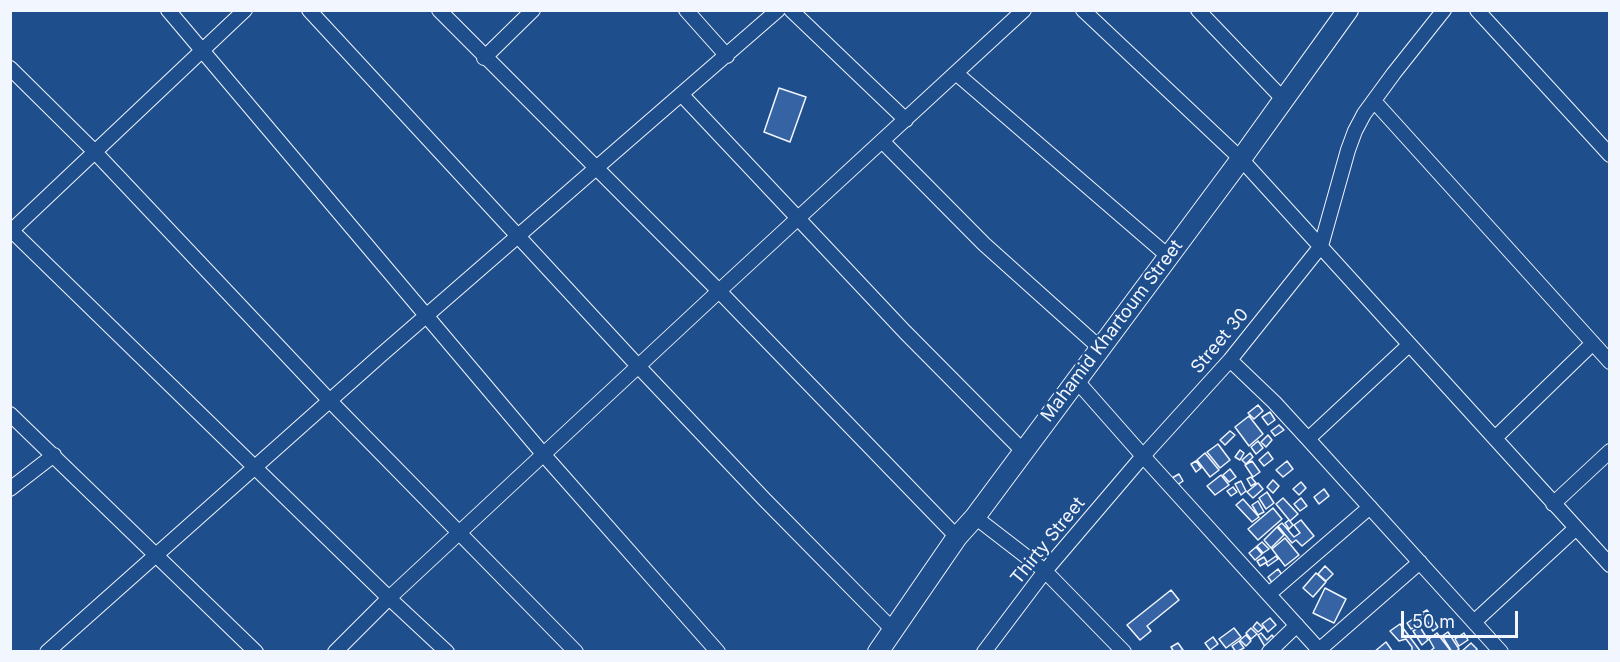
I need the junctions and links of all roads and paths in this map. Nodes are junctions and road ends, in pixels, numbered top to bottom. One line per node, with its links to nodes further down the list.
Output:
1 (168, 10): 15 (street)
2 (245, 10): 15 (street)
3 (309, 10): 31 (street)
4 (439, 10): 17 (street)
5 (533, 10): 17 (street)
6 (686, 10): 16 (street)
7 (778, 10): 16 (street)
8 (791, 10): 23 (street)
9 (1024, 10): 19 (street)
10 (1083, 10): 27 (street)
11 (1198, 10): 21 (street)
12 (1347, 10): 21 (street, Mahamid Khartoum Street)
13 (1444, 10): 22 (street)
14 (1478, 10): 26 (street)
15 (203, 52): 25 (street); 35 (street)
16 (727, 56): 20 (street)
17 (484, 58): 28 (street)
18 (10, 68): 25 (street)
19 (957, 74): 23 (street); 33 (street)
20 (681, 94): 28 (street); 29 (street)
21 (1284, 100): 27 (street, Mahamid Khartoum Street)
22 (1374, 101): 32 (street); 36 (street)
23 (906, 120): 24 (street)
24 (883, 142): 29 (street); 38 (street)
25 (94, 151): 30 (street); 43 (street)
26 (1610, 154)
27 (1241, 159): 32 (street); 33 (street, Mahamid Khartoum Street)
28 (596, 169): 31 (street); 34 (street)
29 (799, 218): 34 (street); 47 (street)
30 (11, 230): 52 (street)
31 (518, 237): 35 (street); 41 (street)
32 (1321, 246): 37 (street); 40 (street, Street 30)
33 (1168, 256): 38 (street, Mahamid Khartoum Street)
34 (719, 291): 41 (street); 59 (street)
35 (426, 315): 43 (street); 50 (street)
36 (1593, 343): 39 (street); 45 (street)
37 (1409, 345): 45 (street); 46 (street)
38 (1100, 348): 42 (street, Mahamid Khartoum Street)
39 (1607, 355)
40 (1230, 360): 46 (street); 51 (street, Street 30)
41 (638, 366): 50 (street); 68 (street)
42 (1076, 380): 47 (street, Mahamid Khartoum Street); 51 (street)
43 (330, 401): 52 (street); 58 (street)
44 (10, 414): 49 (street)
45 (1495, 438): 54 (street)
46 (1308, 439): 55 (street)
47 (1023, 451): 56 (street, Mahamid Khartoum Street)
48 (1610, 451): 54 (street)
49 (54, 455): 53 (street); 60 (street)
50 (544, 455): 58 (street); 74 (street)
51 (1143, 456): 63 (street, Thirty Street); 64 (street)
52 (255, 466): 60 (street); 65 (street)
53 (10, 489)
54 (1553, 504): 57 (street)
55 (1370, 507): 61 (street); 64 (street)
56 (975, 517): 59 (street, Mahamid Khartoum Street); 63 (street)
57 (1576, 528): 62 (street); 66 (street)
58 (459, 533): 65 (street); 73 (street)
59 (957, 537): 68 (street, Mahamid Khartoum Street)
60 (156, 554): 69 (street); 70 (street)
61 (1420, 562): 66 (street); 79 (street)
62 (1610, 565)
63 (1045, 571): 76 (street, Thirty Street); 77 (street)
64 (1269, 594): 67 (street)
65 (389, 598): 71 (street); 72 (street)
66 (1474, 622): 80 (street)
67 (1298, 625): 78 (street); 79 (street)
68 (893, 630): 75 (street, Mahamid Khartoum Street)
69 (47, 651)
70 (256, 651)
71 (335, 651)
72 (447, 651)
73 (576, 651)
74 (718, 651)
75 (878, 651)
76 (984, 651)
77 (1124, 651)
78 (1269, 651)
79 (1320, 651)
80 (1501, 651)

